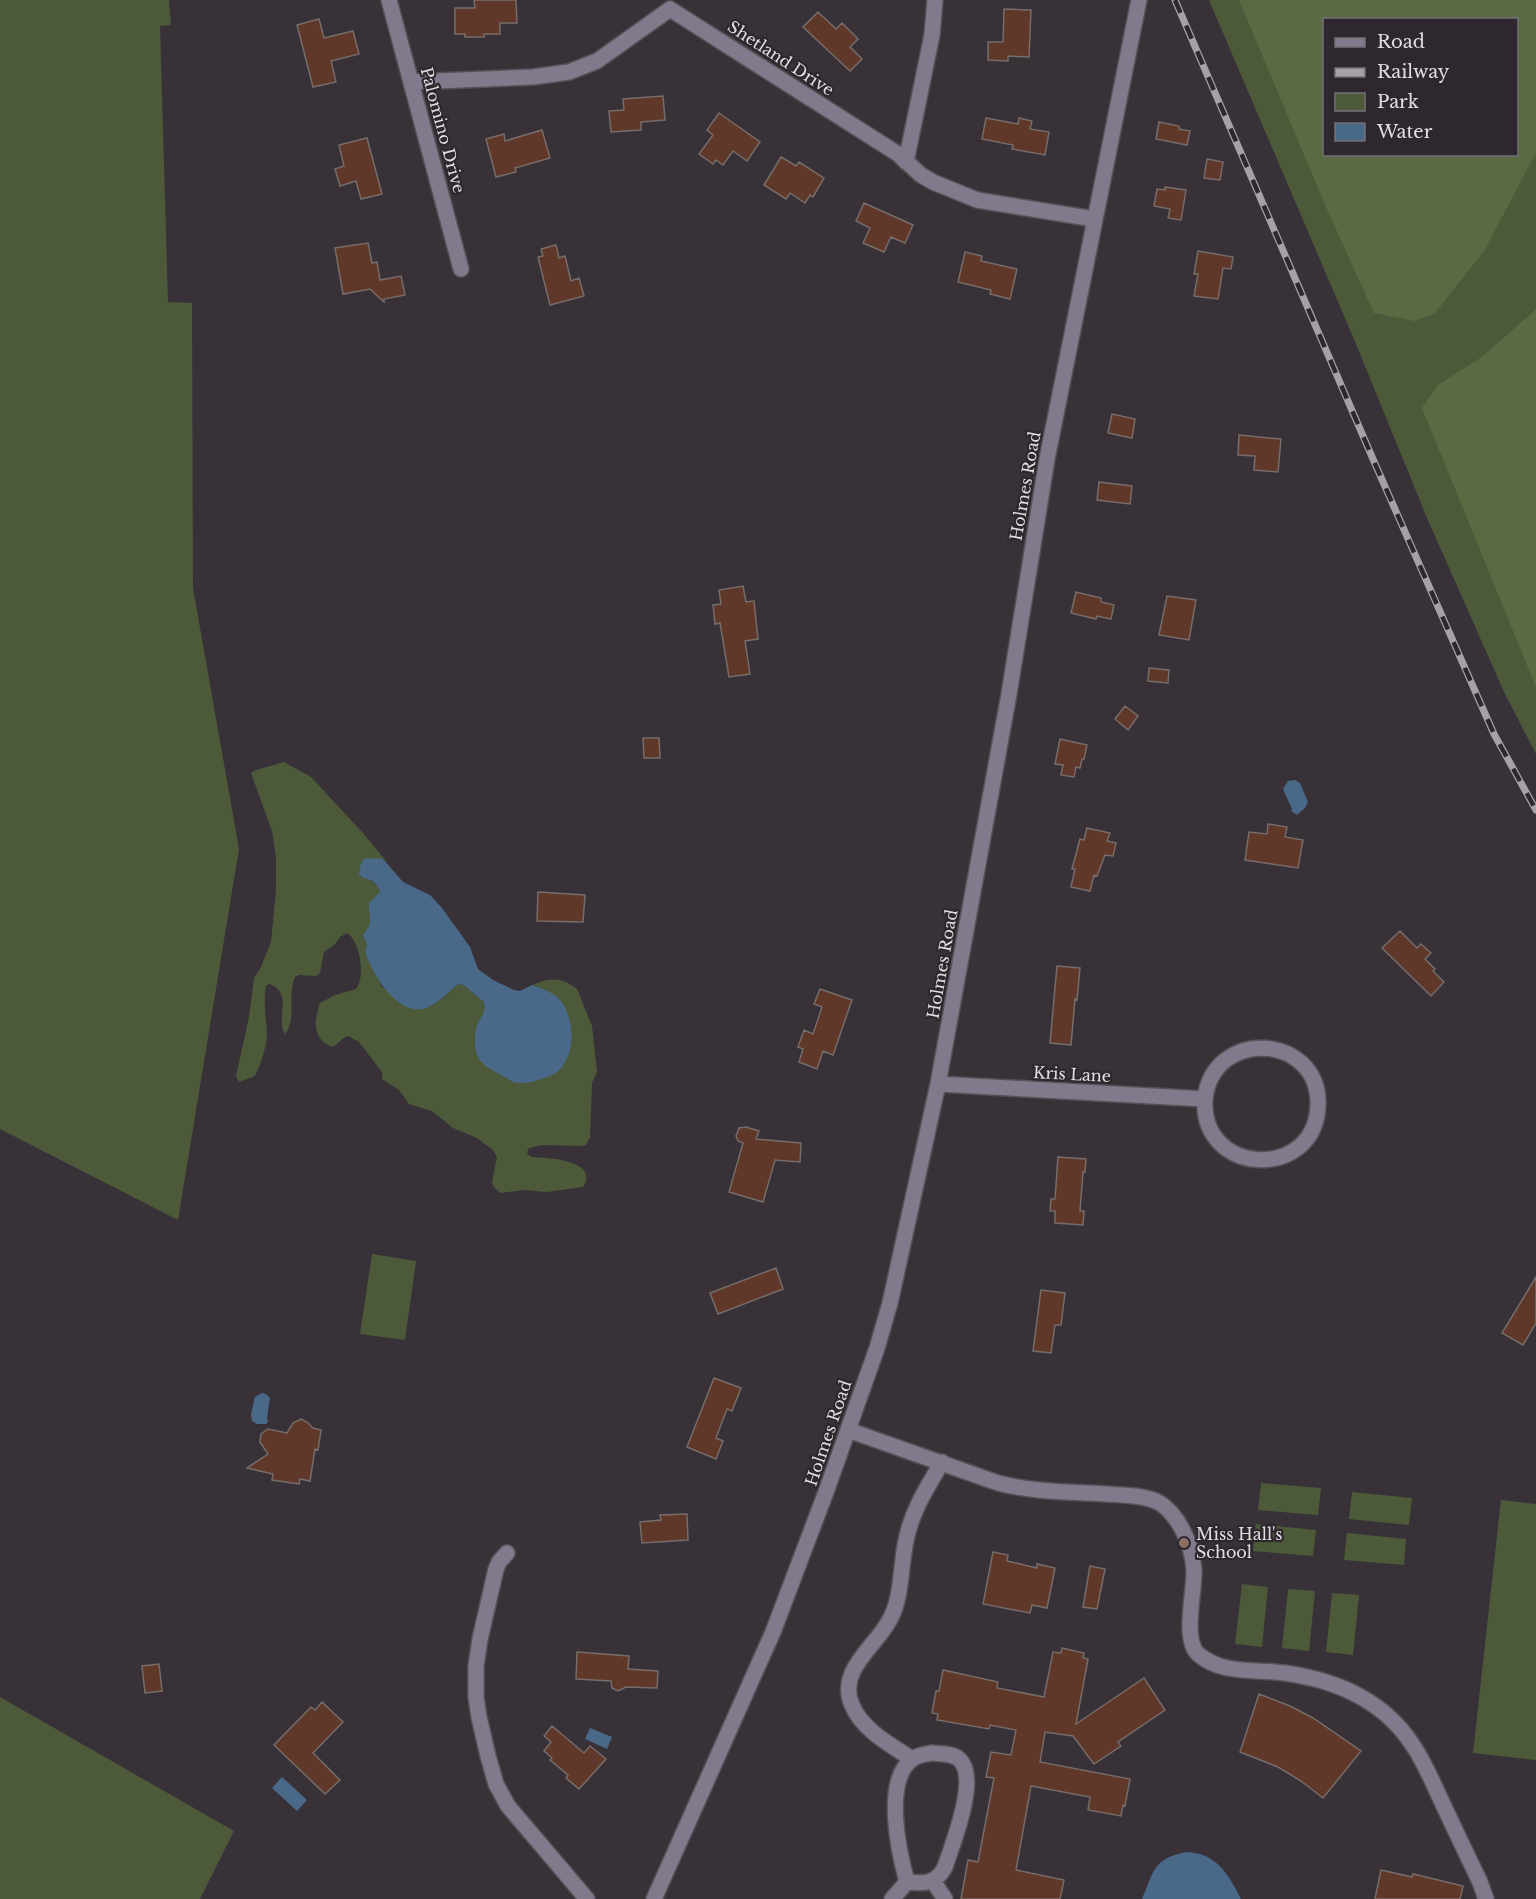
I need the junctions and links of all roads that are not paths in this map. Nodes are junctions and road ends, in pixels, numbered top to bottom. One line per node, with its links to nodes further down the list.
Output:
1 (389, 0): 5 (street, Palomino Drive)
2 (935, 0): 6 (street)
3 (1139, 0): 7 (street, Holmes Road)
4 (668, 4): 5 (street, Shetland Drive); 6 (street, Shetland Drive)
5 (412, 82): 8 (street, Palomino Drive)
6 (906, 162): 7 (street, Shetland Drive)
7 (1095, 219): 9 (street, Holmes Road)
8 (461, 269)
9 (938, 1084): 10 (street, Kris Lane); 11 (street, Holmes Road)
10 (1204, 1099): 10 (street)
11 (848, 1430): 12 (street); 18 (street, Holmes Road)
12 (942, 1462): 14 (street); 21 (street)
13 (507, 1553): 17 (street)
14 (912, 1759): 15 (street); 16 (street)
15 (933, 1881): 16 (street); 20 (street)
16 (907, 1882): 19 (street)
17 (587, 1899)
18 (654, 1899)
19 (892, 1899)
20 (945, 1899)
21 (1486, 1899)

